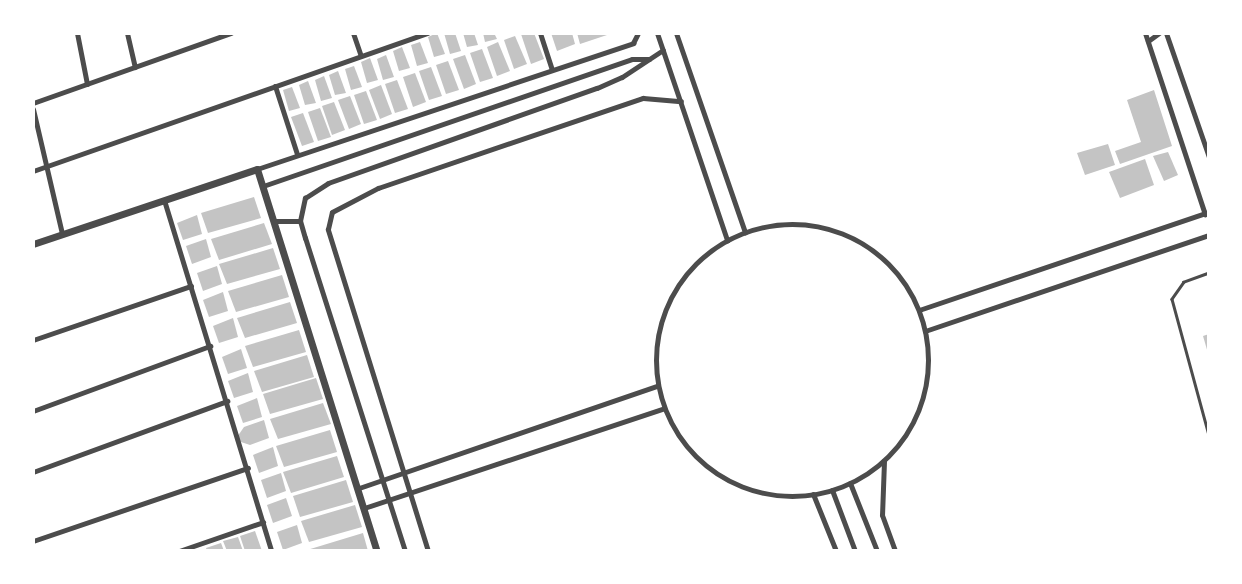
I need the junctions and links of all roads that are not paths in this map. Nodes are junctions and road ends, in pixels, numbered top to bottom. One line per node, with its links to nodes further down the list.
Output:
1 (76, 33): 20 (street)
2 (127, 33): 18 (street)
3 (231, 33): 18 (street)
4 (353, 33): 16 (street)
5 (428, 33): 12 (street)
6 (540, 33): 19 (street)
7 (657, 33): 15 (street)
8 (676, 33): 35 (street)
9 (1145, 33): 14 (street)
10 (1159, 33): 14 (street)
11 (1166, 33): 26 (street)
12 (420, 34): 16 (street)
13 (638, 35): 19 (street)
14 (1149, 41): 32 (street)
15 (663, 50): 17 (street); 22 (street)
16 (361, 56): 21 (street)
17 (652, 59): 30 (street); 34 (street)
18 (135, 67): 20 (street)
19 (552, 69): 25 (street)
20 (87, 84): 23 (street)
21 (275, 86): 25 (street); 27 (street)
22 (681, 101): 38 (street); 54 (street)
23 (33, 103)
24 (33, 109): 27 (street)
25 (297, 154): 28 (street)
26 (1209, 158)
27 (46, 167): 29 (street); 36 (street)
28 (257, 169): 30 (street); 31 (street)
29 (33, 171)
30 (263, 186): 33 (street)
31 (164, 200): 36 (street); 41 (street)
32 (1207, 213): 42 (street)
33 (274, 221): 34 (street); 57 (street)
34 (300, 221): 55 (street)
35 (745, 232): 38 (street); 42 (street)
36 (62, 234): 39 (street)
37 (1209, 235): 43 (street)
38 (727, 240): 46 (street)
39 (33, 244)
40 (1209, 273): 50 (lane)
41 (191, 286): 44 (street); 45 (street)
42 (919, 310): 43 (street)
43 (925, 331): 51 (street)
44 (33, 340)
45 (210, 346): 47 (street); 49 (street)
46 (657, 386): 48 (street); 54 (street)
47 (227, 401): 52 (street); 53 (street)
48 (664, 408): 59 (street); 60 (street)
49 (33, 411)
50 (1209, 435)
51 (884, 460): 56 (street); 73 (street)
52 (248, 468): 63 (street); 64 (street)
53 (33, 472)
54 (402, 472): 55 (street); 59 (street)
55 (383, 478): 57 (street); 61 (street)
56 (850, 483): 58 (street); 72 (street)
57 (359, 488): 62 (street)
58 (832, 490): 60 (street); 71 (street)
59 (408, 492): 61 (street); 69 (street)
60 (813, 494): 70 (street)
61 (388, 498): 62 (street); 68 (street)
62 (364, 508): 67 (street)
63 (263, 522): 65 (street); 66 (street)
64 (33, 541)
65 (179, 551)
66 (271, 551)
67 (377, 551)
68 (405, 551)
69 (428, 551)
70 (835, 551)
71 (855, 551)
72 (877, 551)
73 (895, 551)

